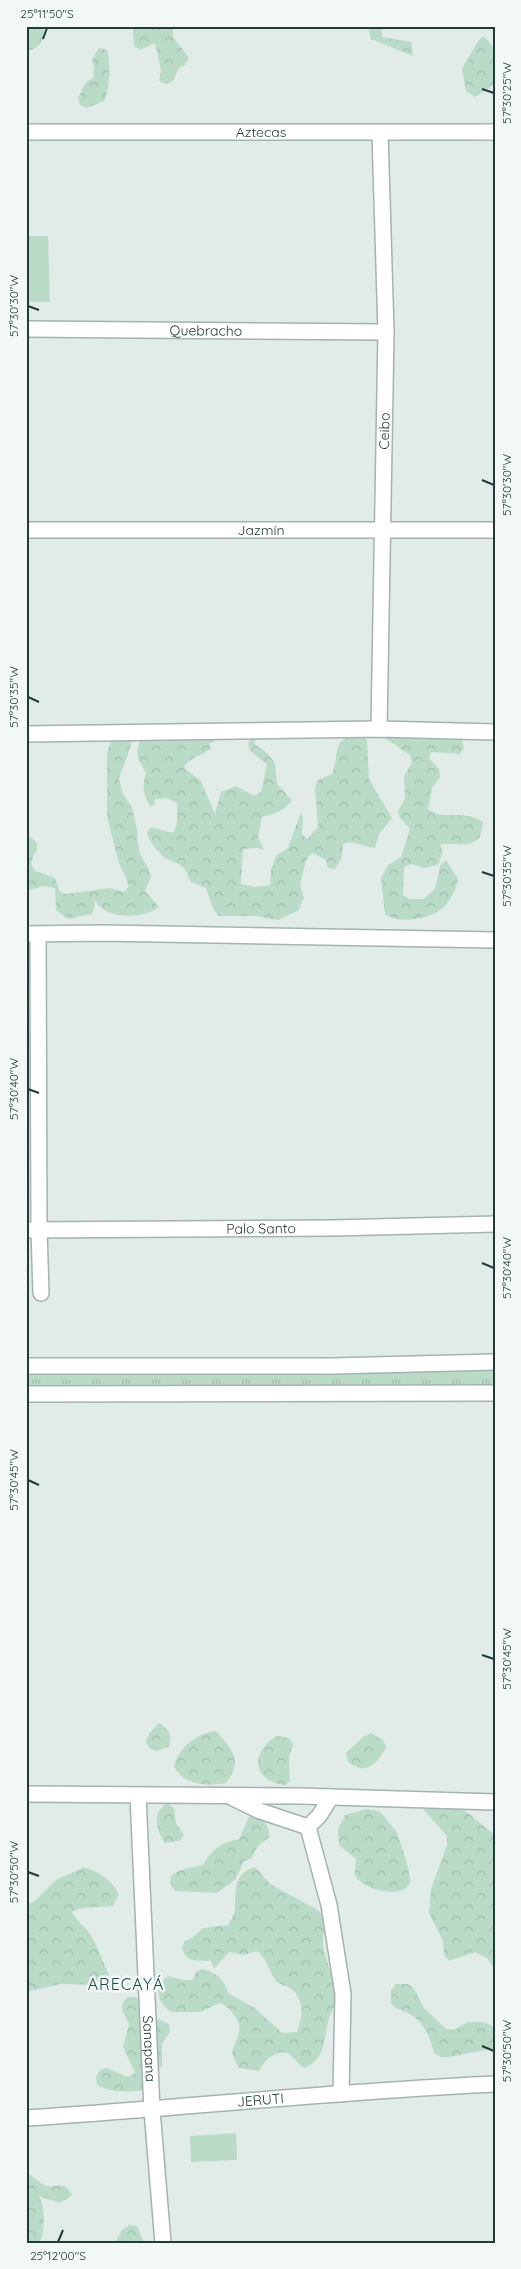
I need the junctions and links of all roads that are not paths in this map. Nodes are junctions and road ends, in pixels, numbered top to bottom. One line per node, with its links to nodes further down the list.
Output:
1 (26, 132): 3 (street, Aztecas)
2 (495, 132): 3 (street, Aztecas)
3 (380, 133): 5 (street, Ceibo)
4 (26, 329): 5 (street, Quebracho)
5 (386, 332): 7 (street, Ceibo)
6 (26, 530): 7 (street, Jazmín)
7 (382, 530): 8 (street, Jazmín); 9 (street, Ceibo)
8 (495, 530)
9 (379, 730): 10 (street); 11 (street)
10 (495, 732)
11 (26, 734)
12 (32, 934): 13 (street); 15 (street)
13 (495, 940)
14 (495, 1224): 15 (street, Palo Santo)
15 (32, 1230): 16 (street)
16 (41, 1294)
17 (495, 1362): 18 (street)
18 (26, 1366)
19 (495, 1393): 20 (street)
20 (26, 1394)
21 (26, 1794): 22 (street)
22 (138, 1795): 23 (street); 29 (street, Sanapana)
23 (229, 1796): 24 (street); 26 (street)
24 (331, 1797): 25 (street); 26 (street)
25 (495, 1802)
26 (308, 1827): 28 (street)
27 (495, 2084): 28 (street, JERUTI)
28 (341, 2094): 29 (street, JERUTI)
29 (152, 2110): 30 (street, JERUTI); 31 (street, Sanapana)
30 (26, 2118)
31 (163, 2243)

